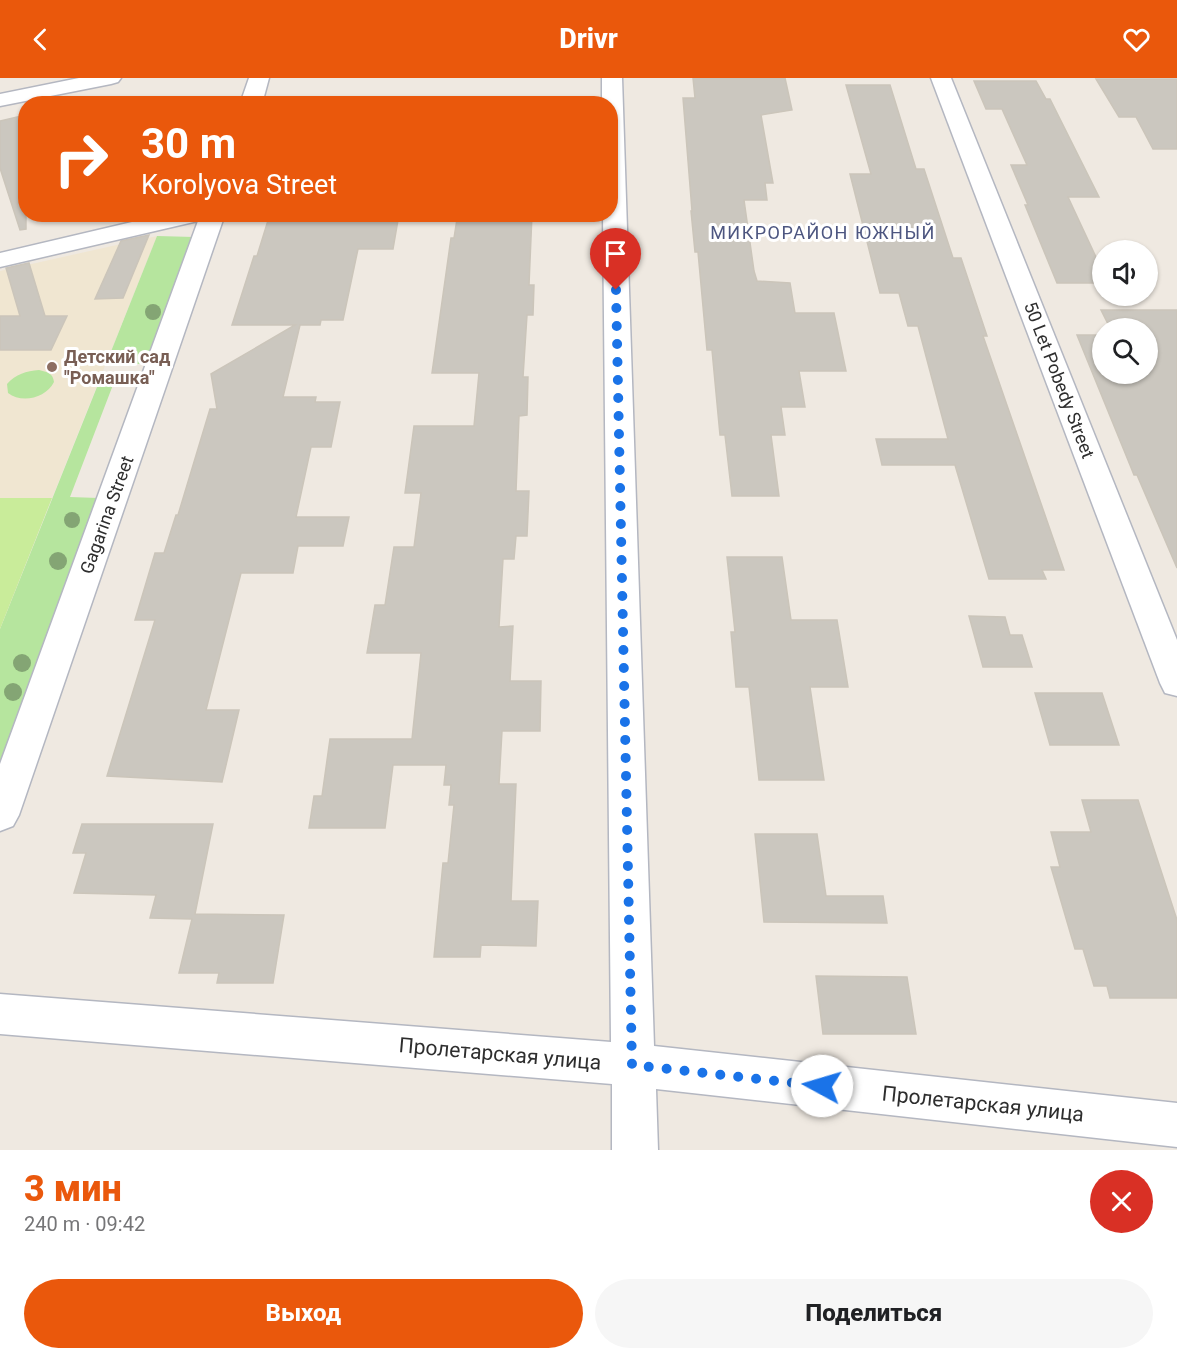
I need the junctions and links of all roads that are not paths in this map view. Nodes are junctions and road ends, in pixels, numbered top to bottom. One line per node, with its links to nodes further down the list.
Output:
1 (111, 78): 6 (street)
2 (260, 78): 7 (street)
3 (612, 78): 8 (street)
4 (941, 78): 14 (street, 50 Let Pobedy Street)
5 (18, 96): 9 (street)
6 (20, 96)
7 (254, 96)
8 (612, 96)
9 (0, 100)
10 (164, 222): 13 (street)
11 (210, 222): 15 (street, Gagarina Street)
12 (615, 222): 17 (street)
13 (0, 260)
14 (1177, 683)
15 (0, 815)
16 (0, 1014): 17 (street, Пролетарская улица)
17 (632, 1065): 18 (street, Пролетарская улица); 19 (street)
18 (1177, 1125)
19 (634, 1150)

